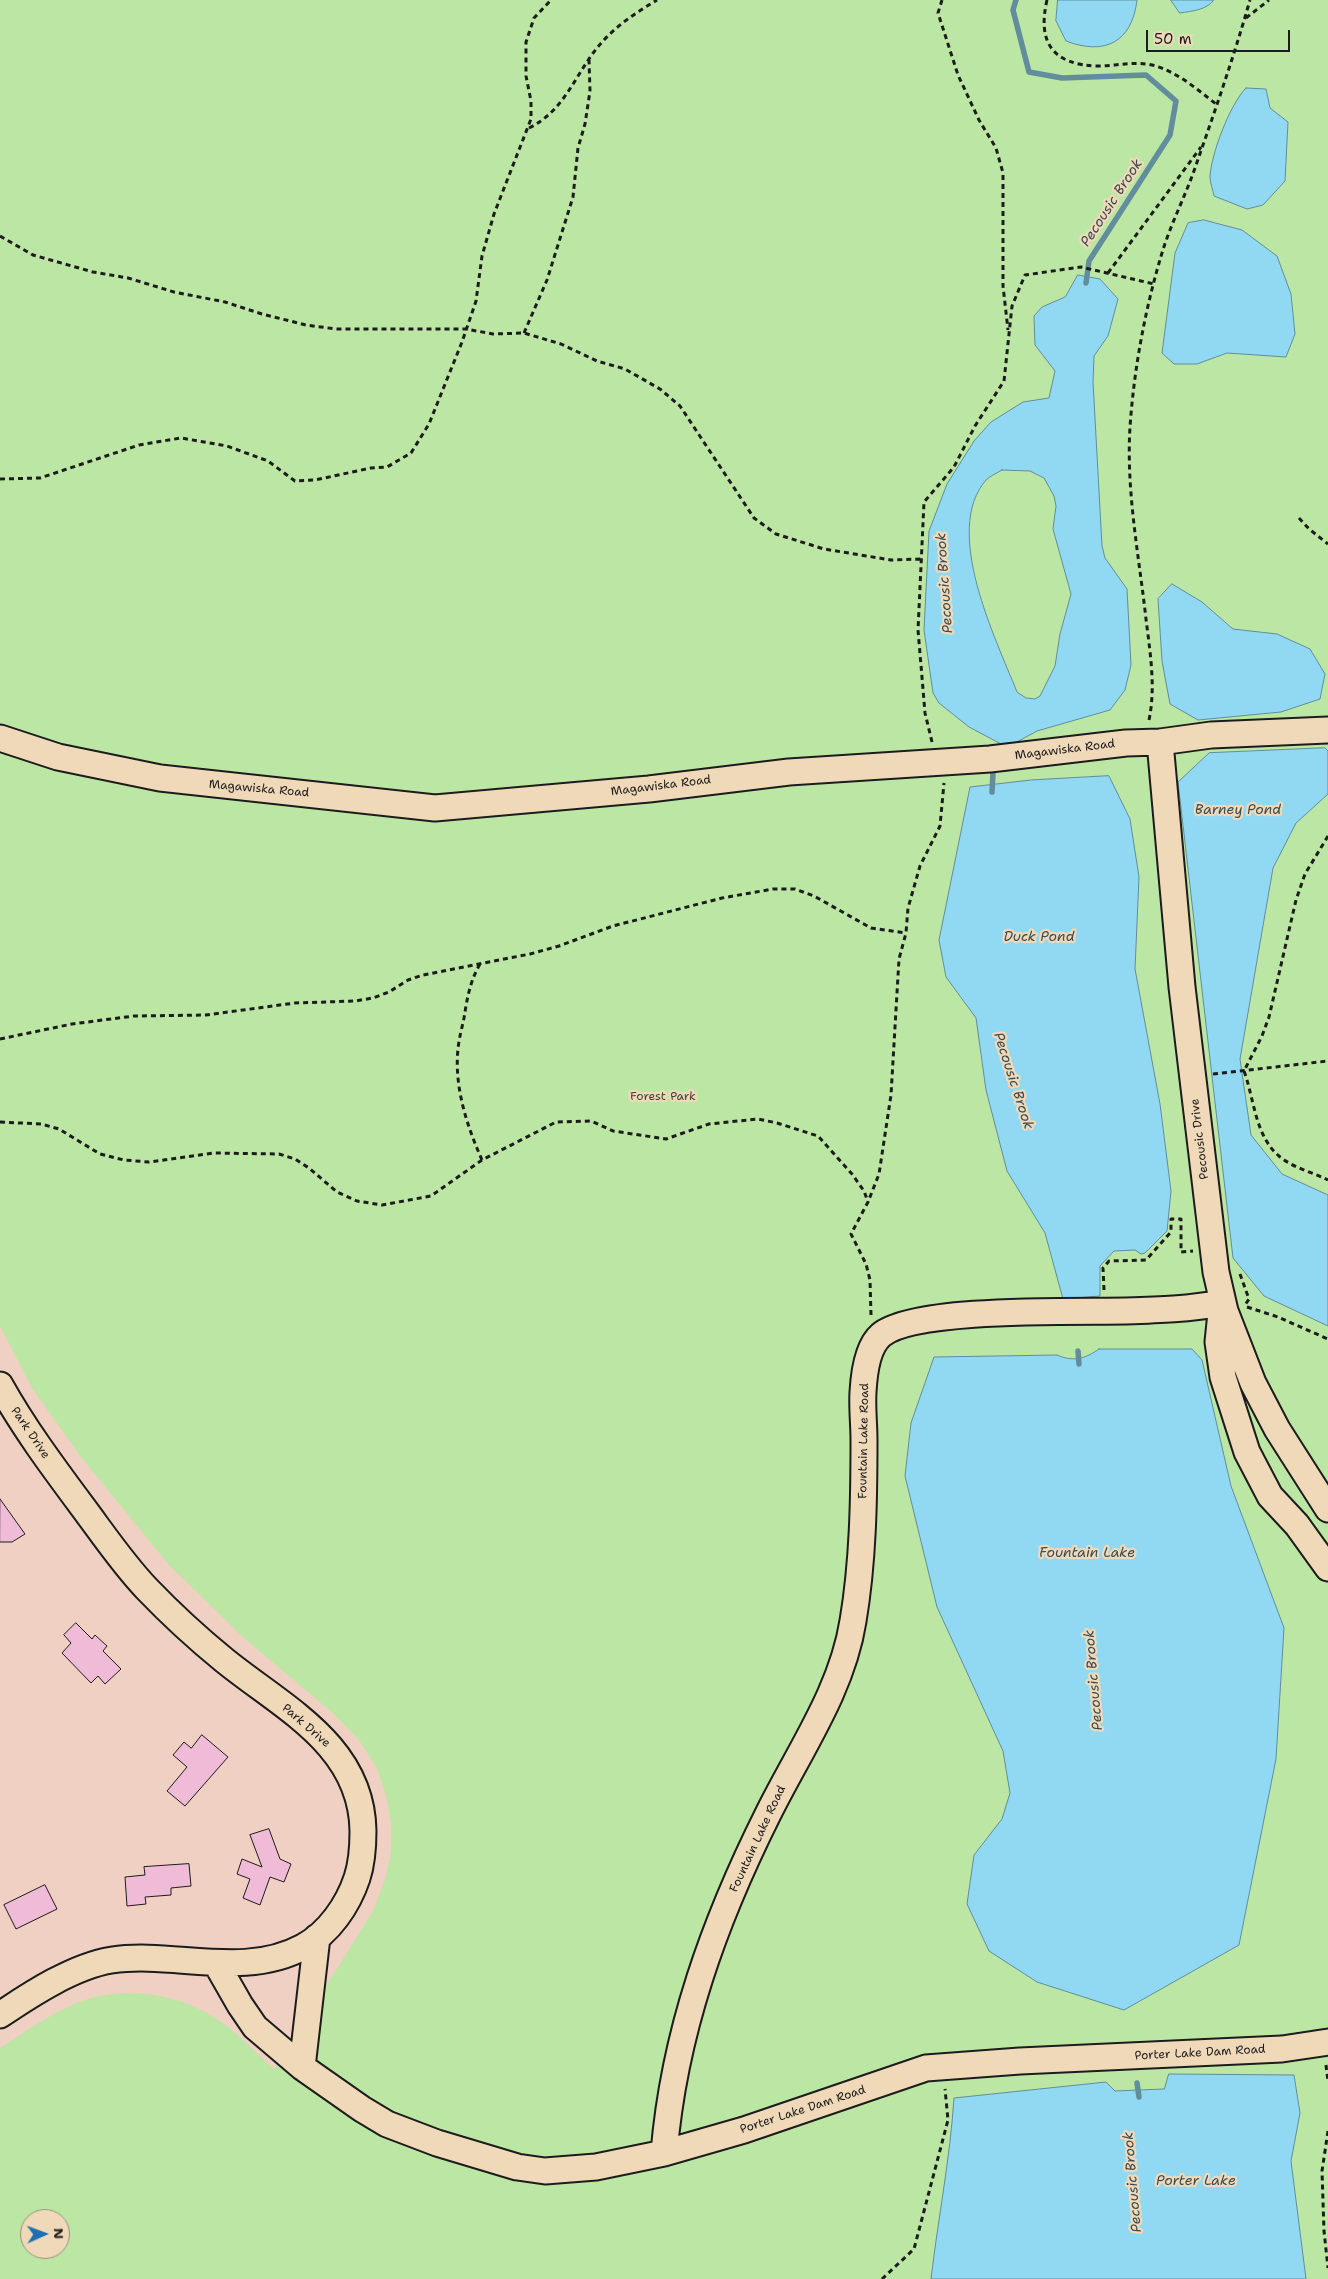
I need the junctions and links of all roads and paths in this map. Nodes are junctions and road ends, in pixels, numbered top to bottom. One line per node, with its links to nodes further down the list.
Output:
1 (551, 0): 10 (path)
2 (657, 0): 8 (path)
3 (942, 0): 18 (path)
4 (1047, 0): 9 (path)
5 (1250, 0): 7 (path)
6 (1269, 0): 7 (path)
7 (1244, 18): 9 (path)
8 (589, 60): 10 (path); 17 (path)
9 (1216, 104): 11 (path)
10 (528, 129): 16 (path)
11 (1203, 144): 14 (path); 15 (path)
12 (0, 236): 16 (path)
13 (1081, 266): 14 (path)
14 (1108, 273): 15 (path)
15 (1154, 284): 25 (path)
16 (466, 329): 17 (path); 19 (path)
17 (524, 333): 22 (path)
18 (1008, 335)
19 (0, 479)
20 (1299, 518): 21 (path)
21 (1328, 544)
22 (921, 559)
23 (1328, 730): 25 (street, Magawiska Road)
24 (0, 738): 25 (street, Magawiska Road)
25 (1152, 743): 37 (street, Pecousic Drive)
26 (1328, 836): 31 (path)
27 (906, 933): 28 (path)
28 (480, 964): 29 (path); 34 (path)
29 (0, 1039)
30 (1328, 1061): 31 (path)
31 (1244, 1070): 32 (path); 35 (path)
32 (1207, 1074)
33 (0, 1122): 34 (path)
34 (482, 1160): 36 (path)
35 (1328, 1180)
36 (868, 1202)
37 (1213, 1249): 38 (street, Pecousic Drive); 39 (path)
38 (1223, 1307): 39 (street, Fountain Lake Road); 40 (path); 42 (street, Pecousic Drive); 43 (street)
39 (1104, 1311): 51 (street, Fountain Lake Road)
40 (1328, 1339)
41 (1, 1387): 44 (street, Park Drive)
42 (1328, 1509)
43 (1328, 1568)
44 (318, 1937): 45 (street, Park Drive); 49 (street)
45 (216, 1963): 46 (street, Park Drive); 49 (street, Porter Lake Dam Road)
46 (0, 2015)
47 (1327, 2039): 48 (street, Porter Lake Dam Road)
48 (943, 2066): 51 (street, Porter Lake Dam Road); 53 (path)
49 (302, 2067): 51 (street, Porter Lake Dam Road)
50 (1328, 2130): 52 (path)
51 (664, 2153)
52 (1328, 2268)
53 (882, 2279)

